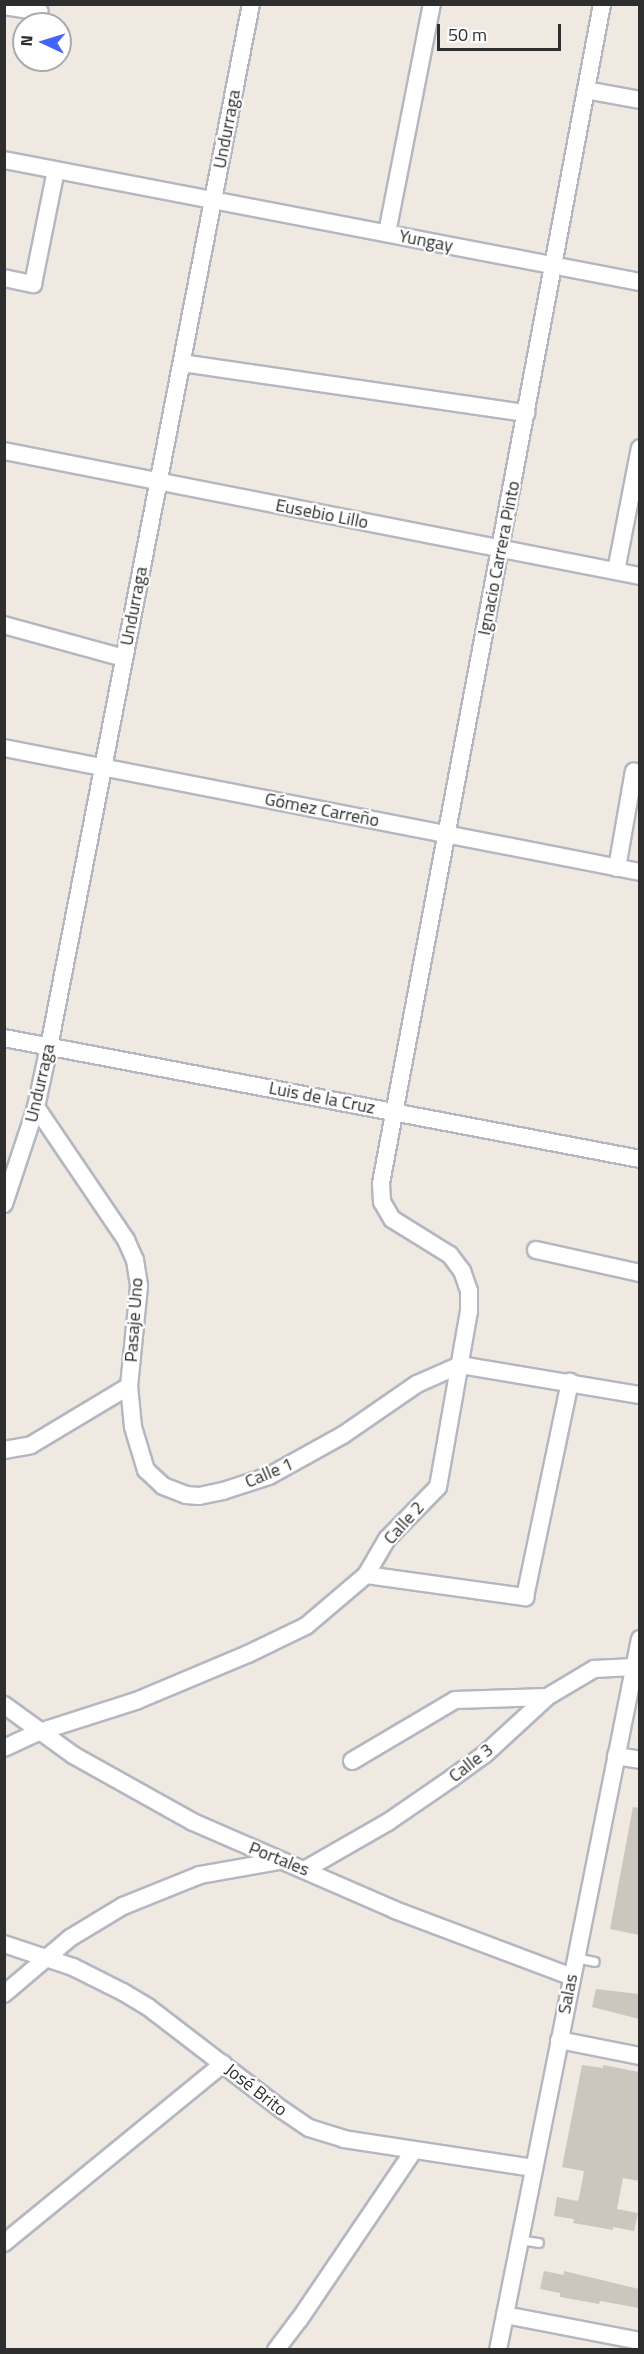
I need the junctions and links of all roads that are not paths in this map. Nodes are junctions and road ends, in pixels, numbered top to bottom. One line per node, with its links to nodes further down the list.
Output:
1 (251, 4): 10 (street, Undurraga)
2 (432, 4): 11 (street)
3 (602, 4): 6 (street, Ignacio Carrera Pinto)
4 (4, 6): 5 (street)
5 (40, 12)
6 (586, 90): 7 (street); 12 (street, Ignacio Carrera Pinto)
7 (639, 100)
8 (4, 160): 9 (street, Yungay)
9 (56, 170): 10 (street, Yungay); 13 (street)
10 (213, 199): 11 (street, Yungay); 15 (street, Undurraga)
11 (387, 233): 12 (street, Yungay)
12 (554, 266): 14 (street, Yungay); 16 (street, Ignacio Carrera Pinto)
13 (4, 278)
14 (639, 282)
15 (182, 363): 16 (street); 20 (street, Undurraga)
16 (526, 412): 21 (street, Ignacio Carrera Pinto)
17 (639, 448): 19 (street)
18 (4, 451): 20 (street, Eusebio Lillo)
19 (637, 473): 22 (street)
20 (159, 482): 21 (street, Eusebio Lillo); 25 (street, Undurraga)
21 (501, 549): 22 (street, Eusebio Lillo); 29 (street, Ignacio Carrera Pinto)
22 (616, 572): 23 (street, Eusebio Lillo)
23 (639, 576)
24 (4, 625): 25 (street)
25 (124, 658): 27 (street, Undurraga)
26 (4, 748): 27 (street, Gómez Carreño)
27 (103, 767): 29 (street, Gómez Carreño); 33 (street, Undurraga)
28 (634, 771): 30 (street)
29 (447, 834): 30 (street, Gómez Carreño); 35 (street, Ignacio Carrera Pinto)
30 (617, 868): 31 (street, Gómez Carreño)
31 (639, 872)
32 (4, 1038): 33 (street, Luis de la Cruz)
33 (49, 1047): 34 (street, Undurraga); 35 (street, Luis de la Cruz)
34 (36, 1107): 37 (street, Undurraga); 42 (street, Pasaje Uno)
35 (396, 1112): 36 (street, Luis de la Cruz); 40 (street, Calle 2)
36 (639, 1159)
37 (4, 1204)
38 (536, 1250): 39 (street)
39 (639, 1273)
40 (460, 1365): 41 (street); 42 (street, Calle 1); 45 (street, Calle 2)
41 (570, 1382): 43 (street); 45 (street)
42 (129, 1386): 44 (street, Pasaje Uno)
43 (639, 1395)
44 (4, 1450)
45 (366, 1575): 50 (street, Calle 2)
46 (639, 1640): 47 (street, Salas)
47 (634, 1667): 48 (street, Calle 3); 52 (street, Salas)
48 (547, 1697): 53 (street); 56 (street, Calle 3)
49 (4, 1705): 50 (street, Portales)
50 (39, 1732): 51 (street, Calle 2); 55 (street, Portales)
51 (4, 1748)
52 (616, 1756): 54 (street); 59 (street, Salas)
53 (352, 1761)
54 (639, 1761)
55 (283, 1860): 56 (street, Portales); 58 (street)
56 (306, 1869): 61 (street, Portales)
57 (4, 1944): 58 (street, José Brito)
58 (47, 1957): 62 (street); 65 (street, José Brito)
59 (576, 1958): 60 (lane); 61 (street, Salas)
60 (595, 1962)
61 (572, 1977): 63 (street, Salas)
62 (4, 1994)
63 (559, 2040): 64 (street); 67 (street, Salas)
64 (639, 2056)
65 (223, 2064): 66 (street, José Brito); 69 (street)
66 (414, 2150): 67 (street, José Brito); 73 (street)
67 (534, 2168): 68 (street, Salas)
68 (520, 2240): 70 (lane); 71 (street, Salas)
69 (4, 2243)
70 (539, 2243)
71 (505, 2314): 72 (street); 74 (street, Salas)
72 (639, 2342)
73 (276, 2349)
74 (498, 2349)

